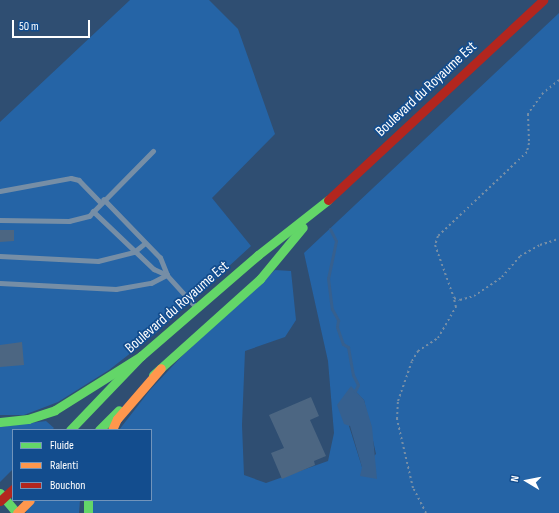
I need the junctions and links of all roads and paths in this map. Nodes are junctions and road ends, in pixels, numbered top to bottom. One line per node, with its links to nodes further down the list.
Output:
1 (543, 0): 7 (main road, Boulevard du Royaume Est)
2 (559, 80): 15 (path)
3 (153, 151): 5 (lane)
4 (0, 190): 5 (lane)
5 (103, 201): 6 (lane); 10 (lane)
6 (93, 211): 8 (lane); 11 (lane)
7 (311, 215): 16 (main road, Boulevard du Royaume Est); 18 (main road, Boulevard du Royaume Est)
8 (0, 220)
9 (559, 239): 15 (path)
10 (146, 243): 11 (lane); 13 (lane)
11 (134, 252): 12 (lane); 13 (lane)
12 (0, 256)
13 (167, 275): 14 (lane); 16 (lane)
14 (0, 283)
15 (454, 298): 29 (path)
16 (197, 308): 17 (main road, Boulevard du Royaume Est)
17 (141, 356): 19 (main road); 20 (main road, Boulevard du Royaume Est)
18 (161, 368): 21 (main road, Boulevard du Royaume Est); 22 (main road)
19 (0, 422)
20 (71, 429)
21 (100, 429)
22 (112, 429)
23 (12, 490): 24 (main road)
24 (1, 497): 27 (main road)
25 (29, 501): 27 (main road)
26 (88, 501): 28 (main road)
27 (17, 513)
28 (88, 513)
29 (426, 513)

